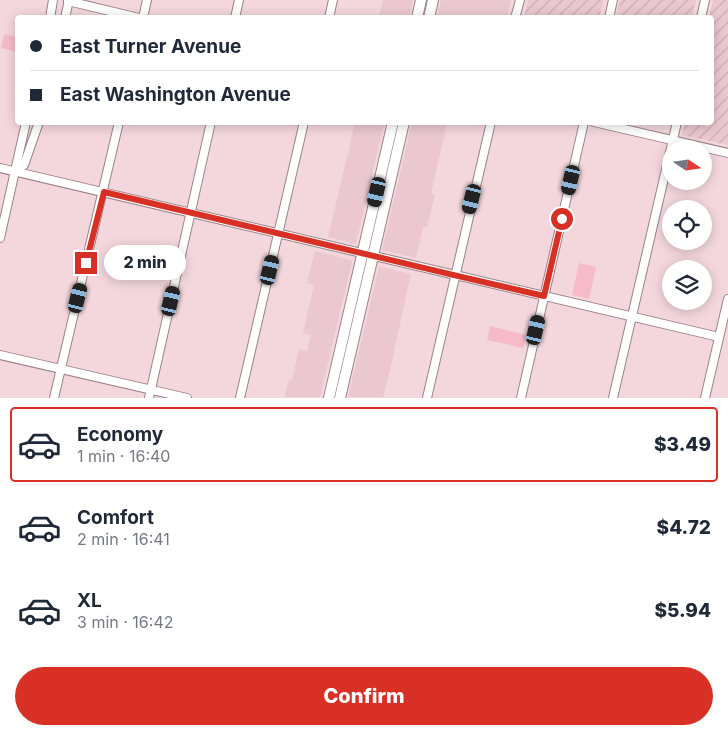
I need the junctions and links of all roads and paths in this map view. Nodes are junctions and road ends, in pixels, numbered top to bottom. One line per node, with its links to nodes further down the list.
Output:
1 (53, 0): 11 (street)
2 (69, 0): 12 (street); 13 (street)
3 (148, 0): 14 (street)
4 (239, 0): 15 (street)
5 (333, 0): 16 (street)
6 (421, 0): 17 (main road)
7 (433, 0): 18 (main road)
8 (520, 0): 19 (street)
9 (613, 0): 20 (street)
10 (705, 0): 21 (street)
11 (51, 15)
12 (65, 15)
13 (127, 15)
14 (144, 15)
15 (236, 15)
16 (330, 15)
17 (418, 15)
18 (430, 15)
19 (516, 15)
20 (610, 15)
21 (702, 15)
22 (25, 125): 37 (street)
23 (39, 125): 37 (street)
24 (119, 125): 39 (street)
25 (210, 125): 40 (street)
26 (303, 125): 41 (street)
27 (392, 125): 43 (main road)
28 (403, 125): 44 (main road)
29 (489, 125): 45 (street)
30 (583, 125): 46 (street)
31 (607, 125): 33 (street)
32 (676, 125): 33 (street)
33 (673, 140)
34 (712, 149): 35 (street)
35 (728, 153)
36 (0, 168): 37 (street)
37 (16, 172): 39 (street); 42 (street)
38 (662, 187): 48 (street)
39 (104, 192): 40 (street); 51 (street)
40 (191, 213): 41 (street); 52 (street)
41 (278, 234): 43 (street); 56 (street)
42 (0, 238)
43 (362, 253): 44 (street); 57 (main road)
44 (374, 255): 45 (street); 58 (main road)
45 (454, 275): 46 (street); 59 (street)
46 (544, 296): 48 (street); 60 (street)
47 (728, 299): 49 (street)
48 (632, 316): 49 (street); 61 (street)
49 (719, 337): 62 (street)
50 (0, 355): 51 (street)
51 (60, 369): 52 (street); 53 (street)
52 (151, 388): 54 (street); 55 (street)
53 (54, 398)
54 (149, 398)
55 (187, 398)
56 (240, 398)
57 (329, 398)
58 (340, 398)
59 (427, 398)
60 (520, 398)
61 (612, 398)
62 (705, 398)

